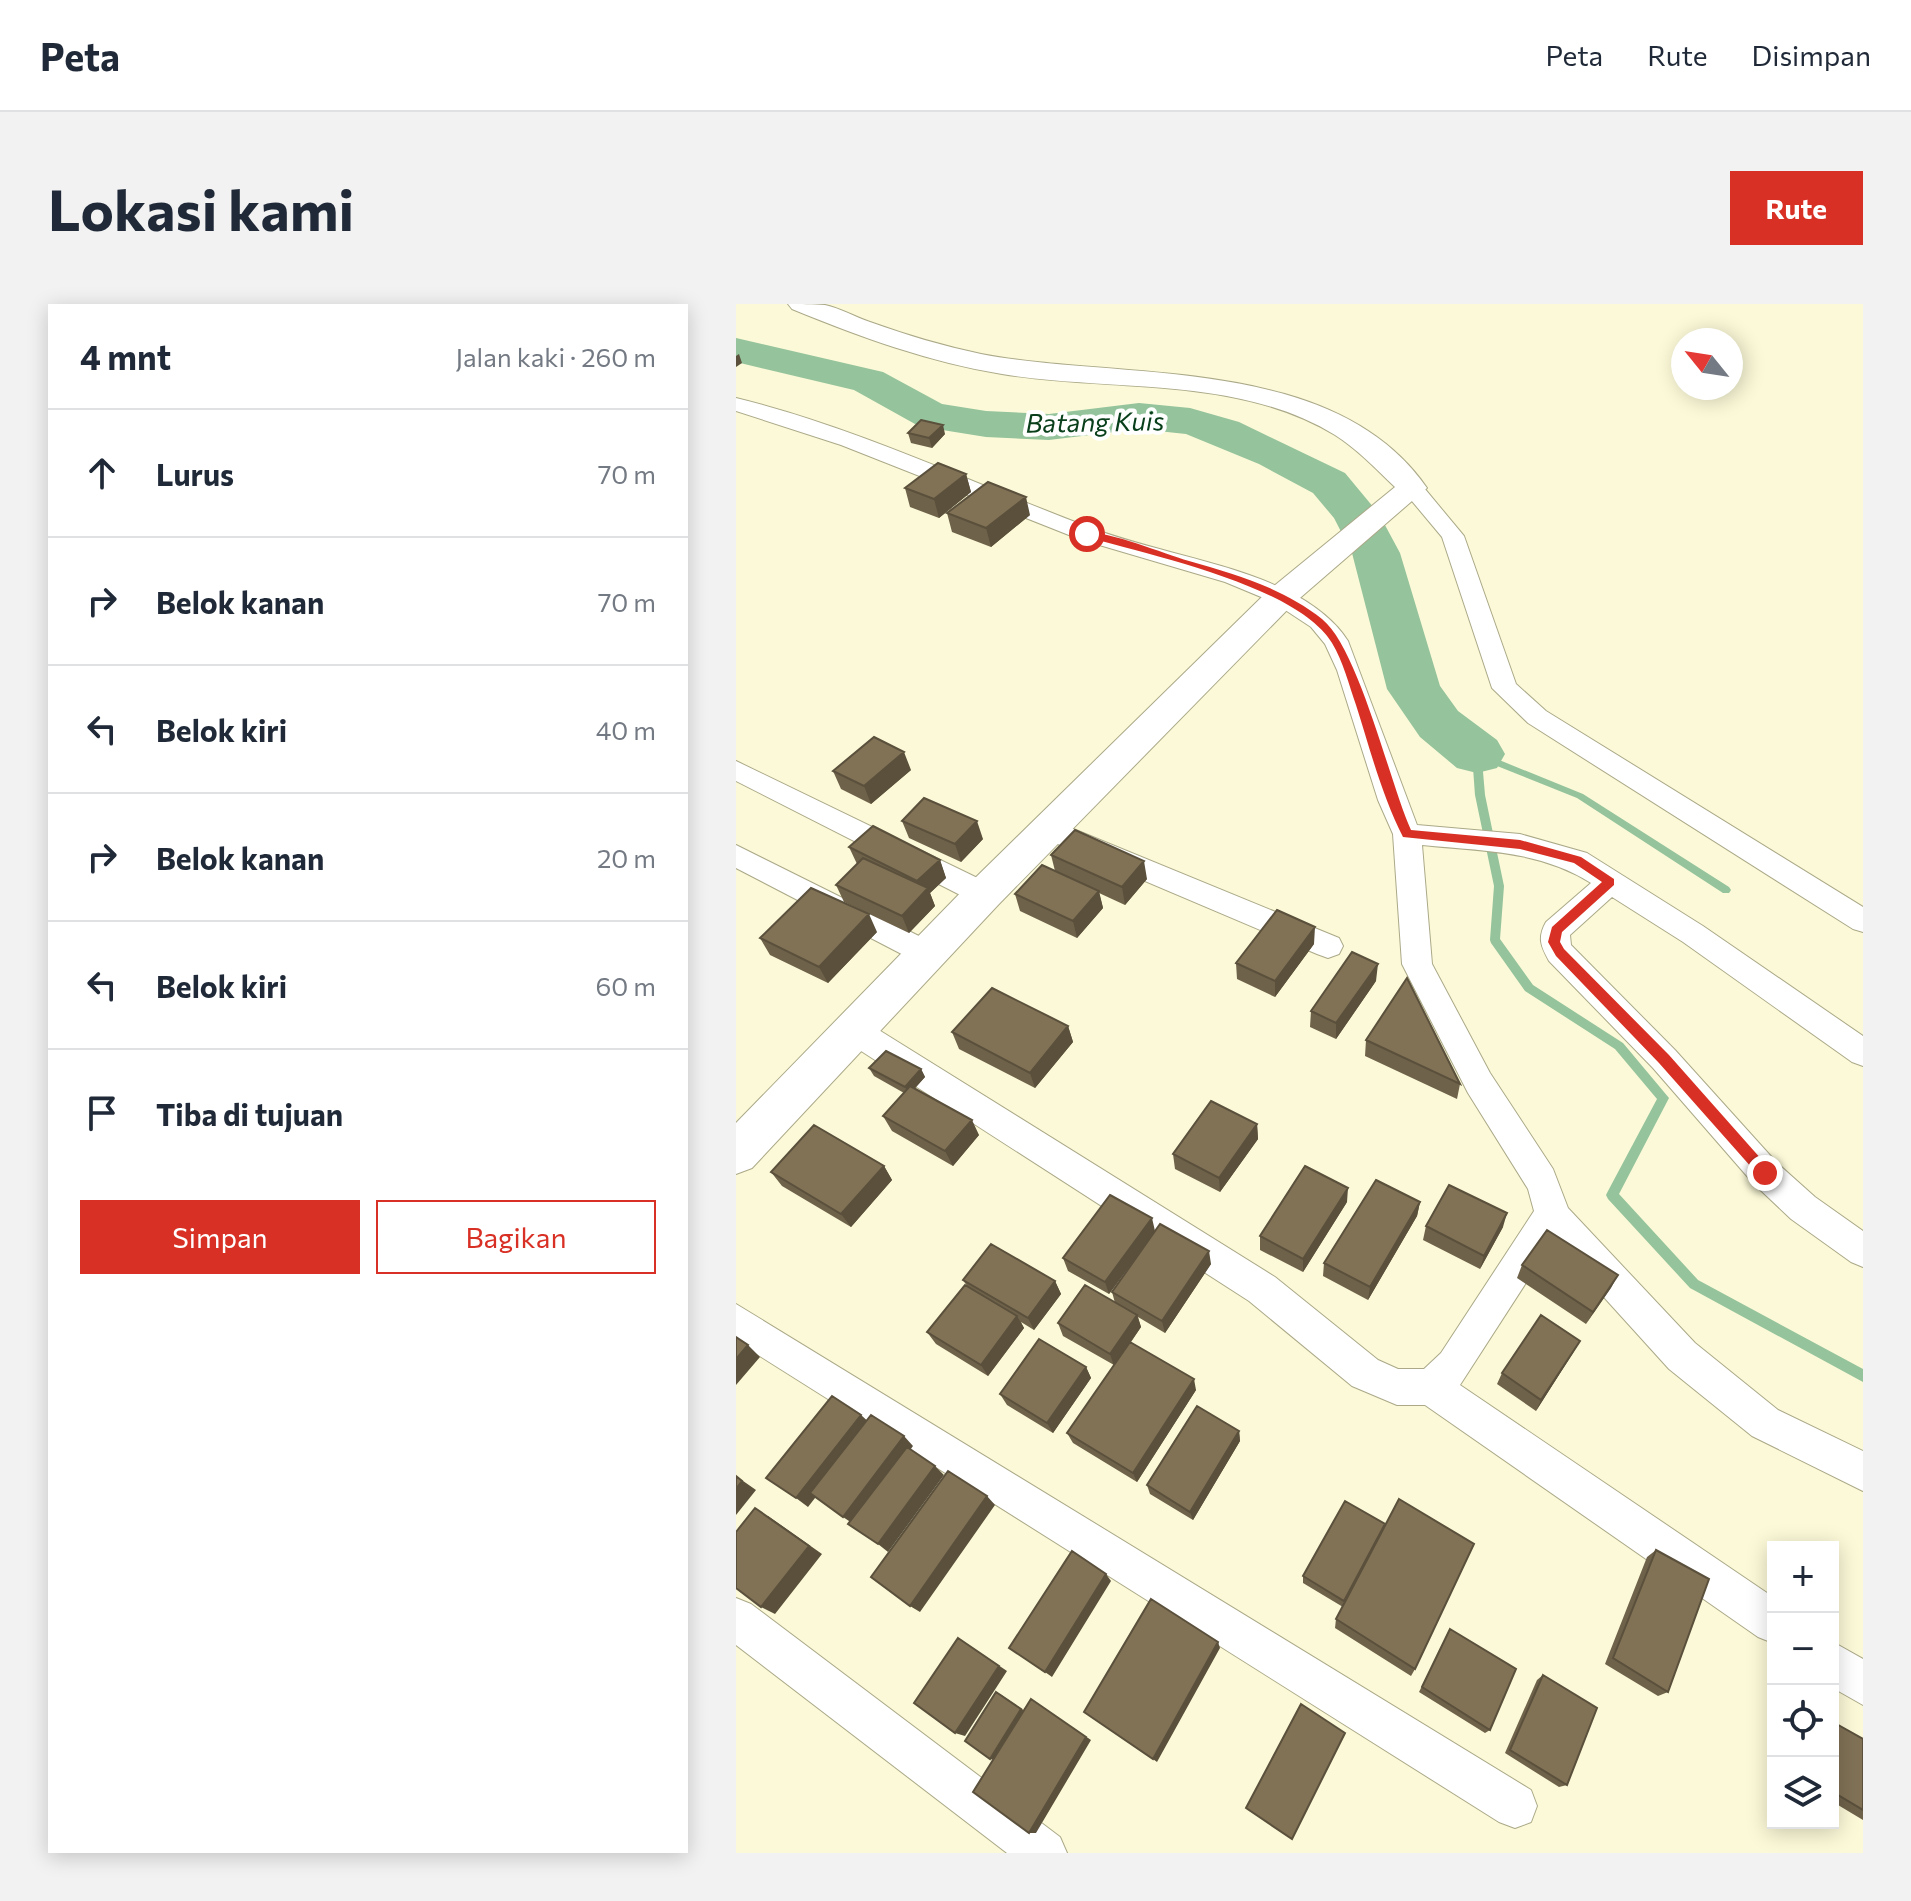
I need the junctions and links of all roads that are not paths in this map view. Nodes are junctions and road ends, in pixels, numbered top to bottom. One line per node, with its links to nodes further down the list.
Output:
1 (801, 304): 3 (street)
2 (736, 404): 4 (street)
3 (1402, 495): 4 (street); 11 (street)
4 (1294, 585): 6 (street); 7 (street)
5 (736, 770): 10 (street)
6 (1049, 829): 10 (street); 12 (street)
7 (1407, 834): 9 (street); 17 (street)
8 (736, 855): 13 (street)
9 (1610, 882): 15 (street); 18 (street)
10 (984, 894): 13 (street)
11 (1863, 921)
12 (1328, 946)
13 (928, 954): 14 (street)
14 (855, 1031): 16 (street); 20 (street)
15 (1863, 1053)
16 (736, 1154)
17 (1551, 1214): 20 (street); 21 (street)
18 (1863, 1251)
19 (736, 1321): 26 (street)
20 (1431, 1387): 22 (street)
21 (1863, 1472)
22 (1767, 1618)
23 (736, 1619): 27 (street)
24 (1839, 1667): 25 (street)
25 (1863, 1684)
26 (1515, 1806)
27 (1044, 1853)

